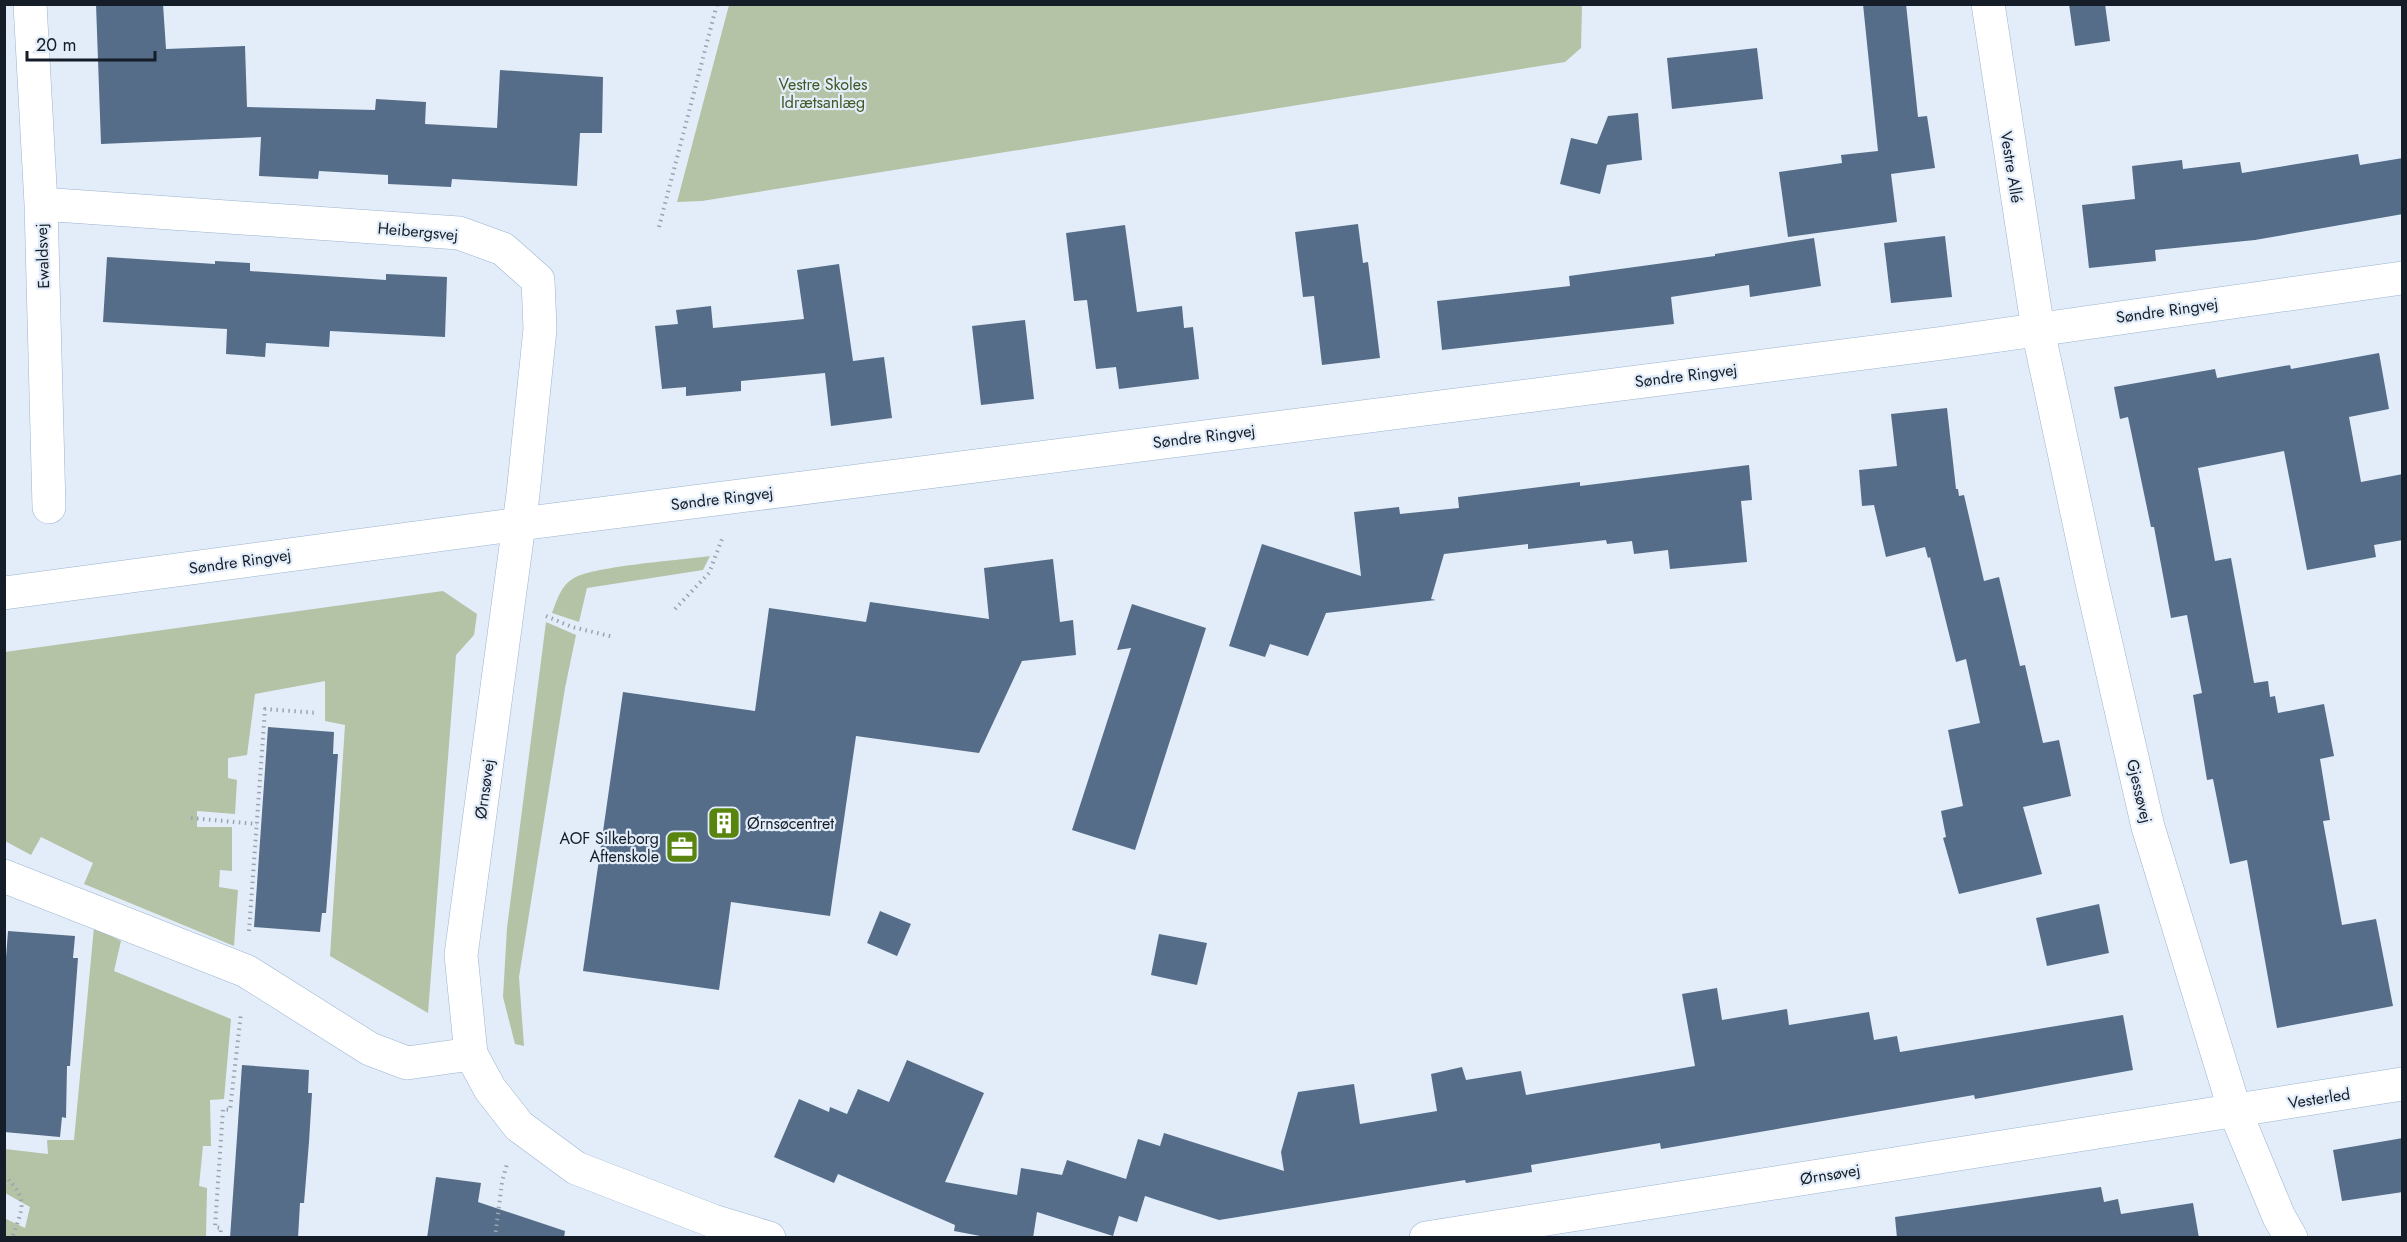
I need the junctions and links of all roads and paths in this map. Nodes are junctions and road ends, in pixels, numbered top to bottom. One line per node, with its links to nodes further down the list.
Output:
1 (30, 4): 4 (street, Ewaldsvej)
2 (717, 4): 5 (path)
3 (1988, 4): 7 (street, Vestre Allé)
4 (41, 204): 9 (street, Ewaldsvej); 10 (street, Heibergsvej)
5 (659, 227)
6 (2403, 278): 7 (street, Søndre Ringvej)
7 (2038, 330): 8 (street, Søndre Ringvej); 22 (street, Gjessøvej)
8 (738, 496): 10 (street, Søndre Ringvej); 13 (path)
9 (49, 507)
10 (520, 524): 11 (street, Søndre Ringvej); 12 (street, Ørnsøvej)
11 (4, 593)
12 (510, 600): 14 (path); 20 (street, Ørnsøvej)
13 (675, 609)
14 (614, 637)
15 (318, 713): 17 (path)
16 (191, 818): 17 (path)
17 (257, 824): 19 (path)
18 (4, 876): 19 (street)
19 (246, 971): 20 (street); 26 (path)
20 (471, 1054): 23 (street, Ørnsøvej)
21 (2403, 1084): 22 (street, Vesterled)
22 (2235, 1111): 29 (street, Ørnsøvej); 30 (street, Gjessøvej)
23 (519, 1126): 27 (path); 28 (street, Ørnsøvej)
24 (4, 1175): 25 (path)
25 (12, 1238)
26 (220, 1238)
27 (495, 1238)
28 (769, 1238)
29 (1426, 1238)
30 (2291, 1238)

